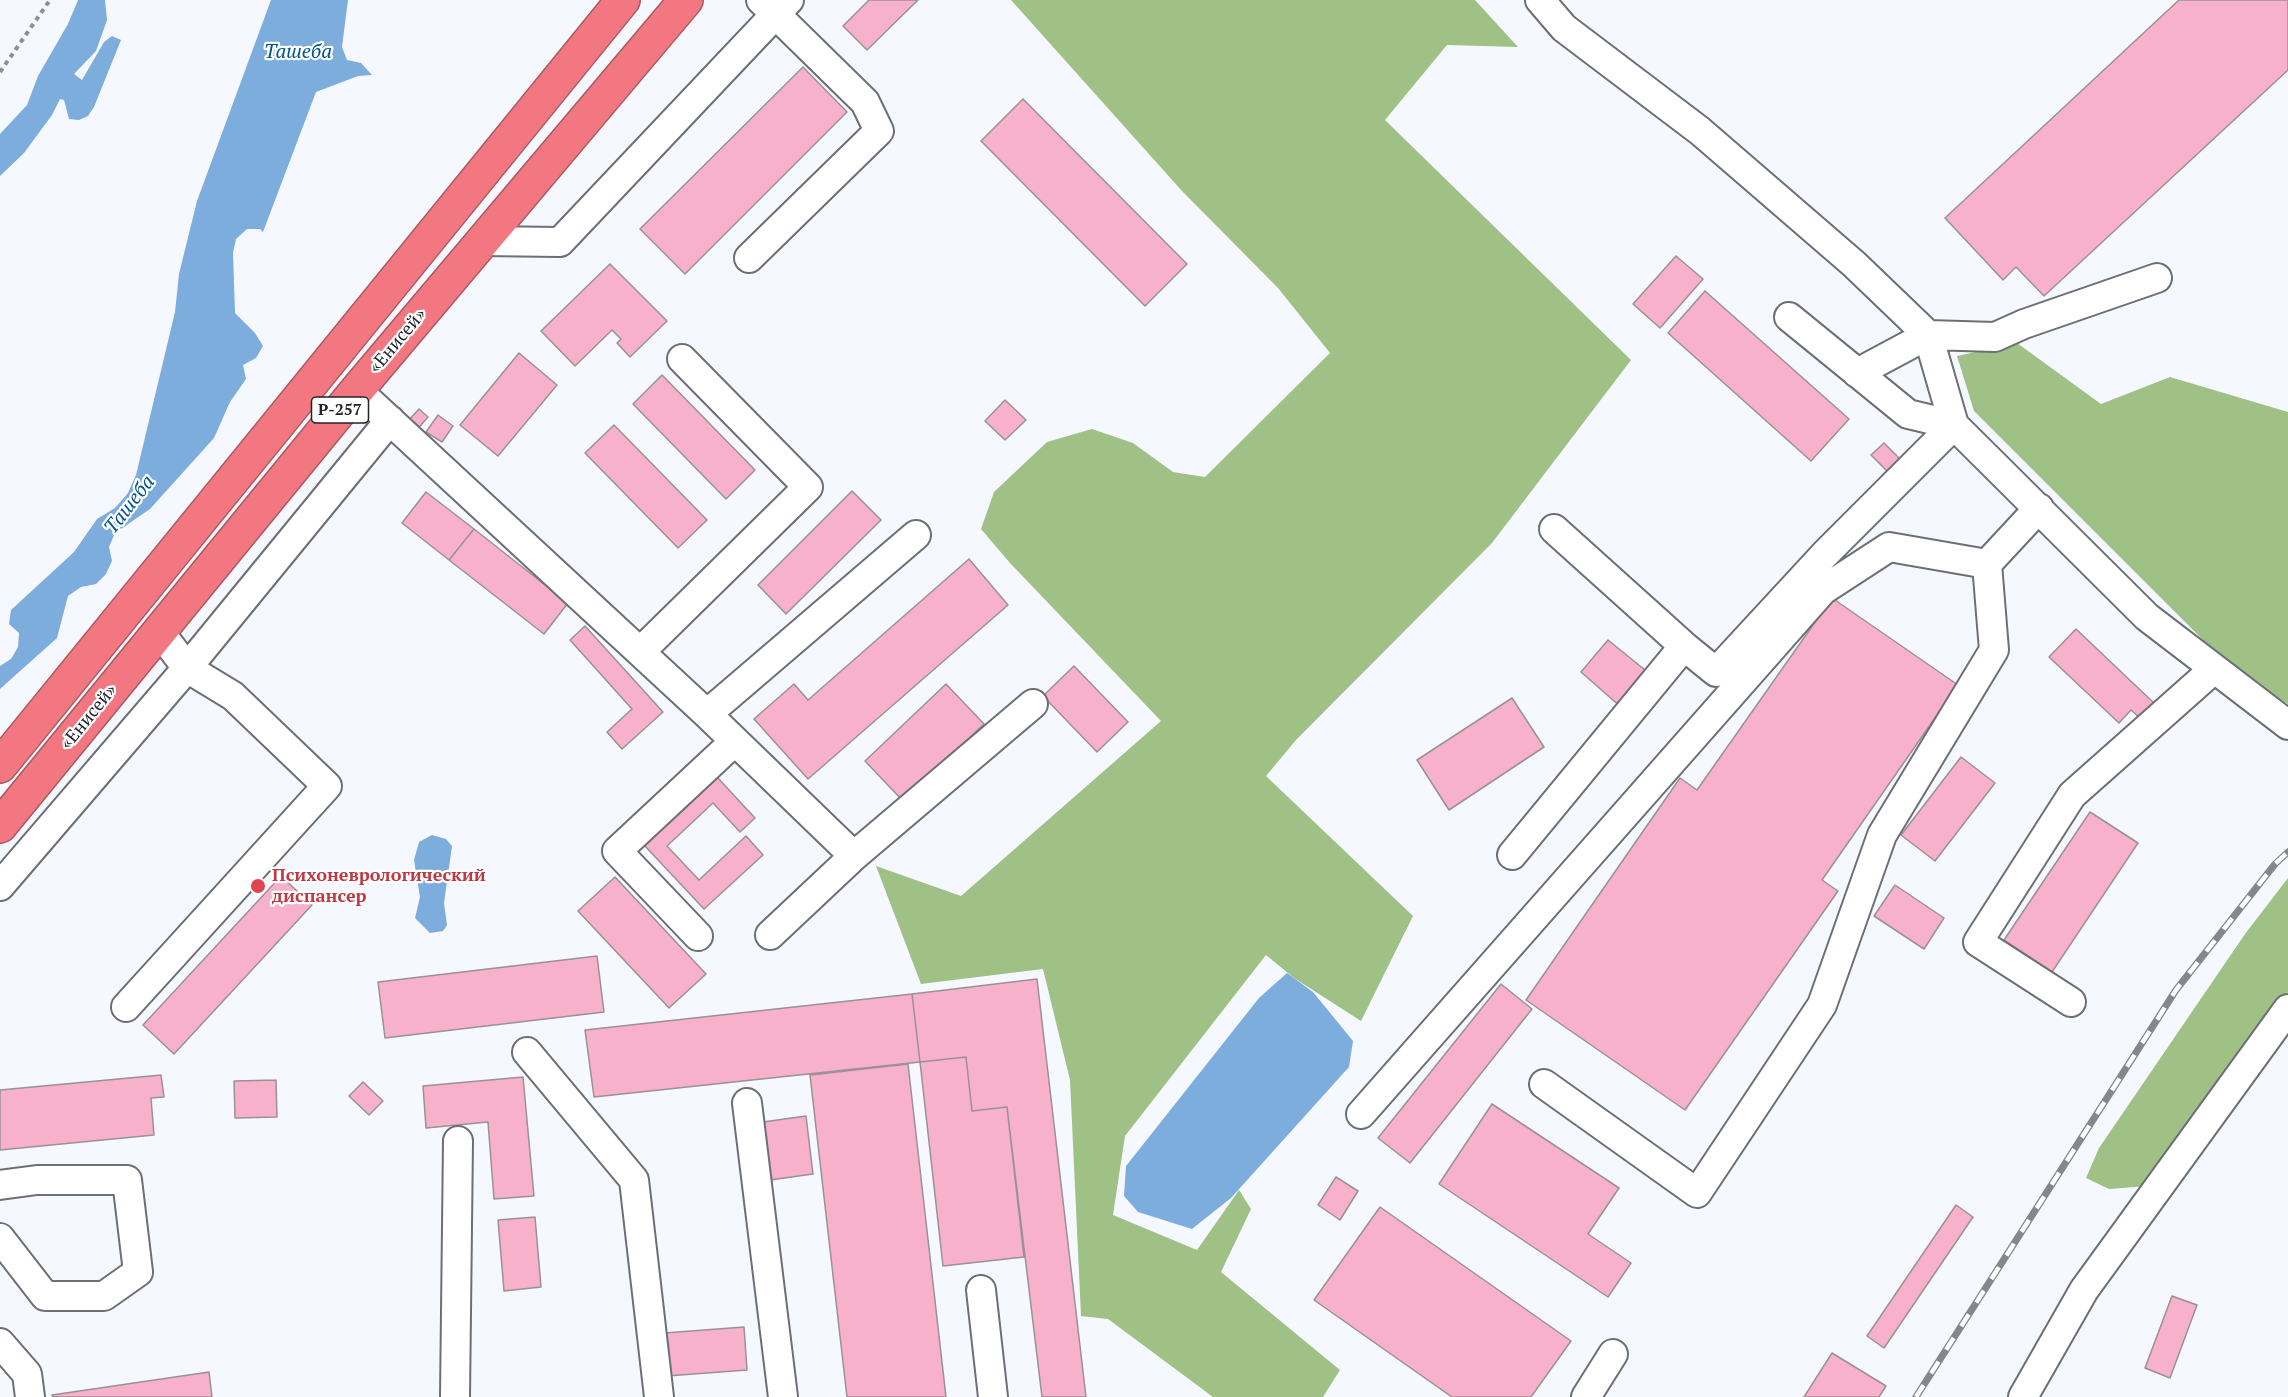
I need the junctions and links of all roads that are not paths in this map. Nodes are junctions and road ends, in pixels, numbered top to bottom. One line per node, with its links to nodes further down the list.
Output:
1 (623, 0): 28 (highway, Р-257)
2 (686, 0): 5 (highway, «Енисей» / Р-257)
3 (1540, 0): 9 (lane)
4 (775, 5): 5 (lane); 6 (lane)
5 (482, 241): 12 (highway, «Енисей» / Р-257)
6 (749, 258)
7 (2157, 278): 9 (lane)
8 (1789, 317): 11 (lane)
9 (1928, 335): 11 (lane); 14 (lane)
10 (682, 359): 21 (lane)
11 (1857, 373): 14 (lane)
12 (357, 390): 13 (lane); 19 (highway, «Енисей» / Р-257)
13 (390, 420): 21 (lane); 22 (lane)
14 (1954, 425): 15 (lane); 20 (lane)
15 (2039, 508): 18 (lane); 23 (lane)
16 (1554, 529): 20 (lane)
17 (916, 535): 25 (lane)
18 (1987, 564): 39 (lane); 41 (lane)
19 (159, 631): 22 (lane); 29 (highway, «Енисей» / Р-257)
20 (1684, 646): 30 (lane)
21 (640, 652): 25 (lane)
22 (187, 668): 32 (lane); 36 (lane)
23 (2214, 669): 26 (lane); 35 (lane)
24 (1033, 704): 31 (lane)
25 (707, 714): 27 (lane)
26 (2288, 725)
27 (735, 741): 31 (lane); 34 (lane)
28 (0, 766)
29 (0, 826)
30 (1512, 855)
31 (854, 856): 33 (lane)
32 (0, 886)
33 (770, 935)
34 (698, 936)
35 (2071, 1002)
36 (126, 1007)
37 (2288, 1009): 54 (lane)
38 (527, 1052): 50 (lane)
39 (1544, 1084)
40 (747, 1103): 51 (lane)
41 (1361, 1114)
42 (458, 1141): 49 (lane)
43 (0, 1185): 44 (lane)
44 (0, 1238)
45 (981, 1290): 52 (lane)
46 (0, 1343): 48 (lane)
47 (1613, 1354): 53 (lane)
48 (30, 1397)
49 (455, 1397)
50 (659, 1397)
51 (783, 1397)
52 (993, 1397)
53 (1586, 1397)
54 (2023, 1397)

